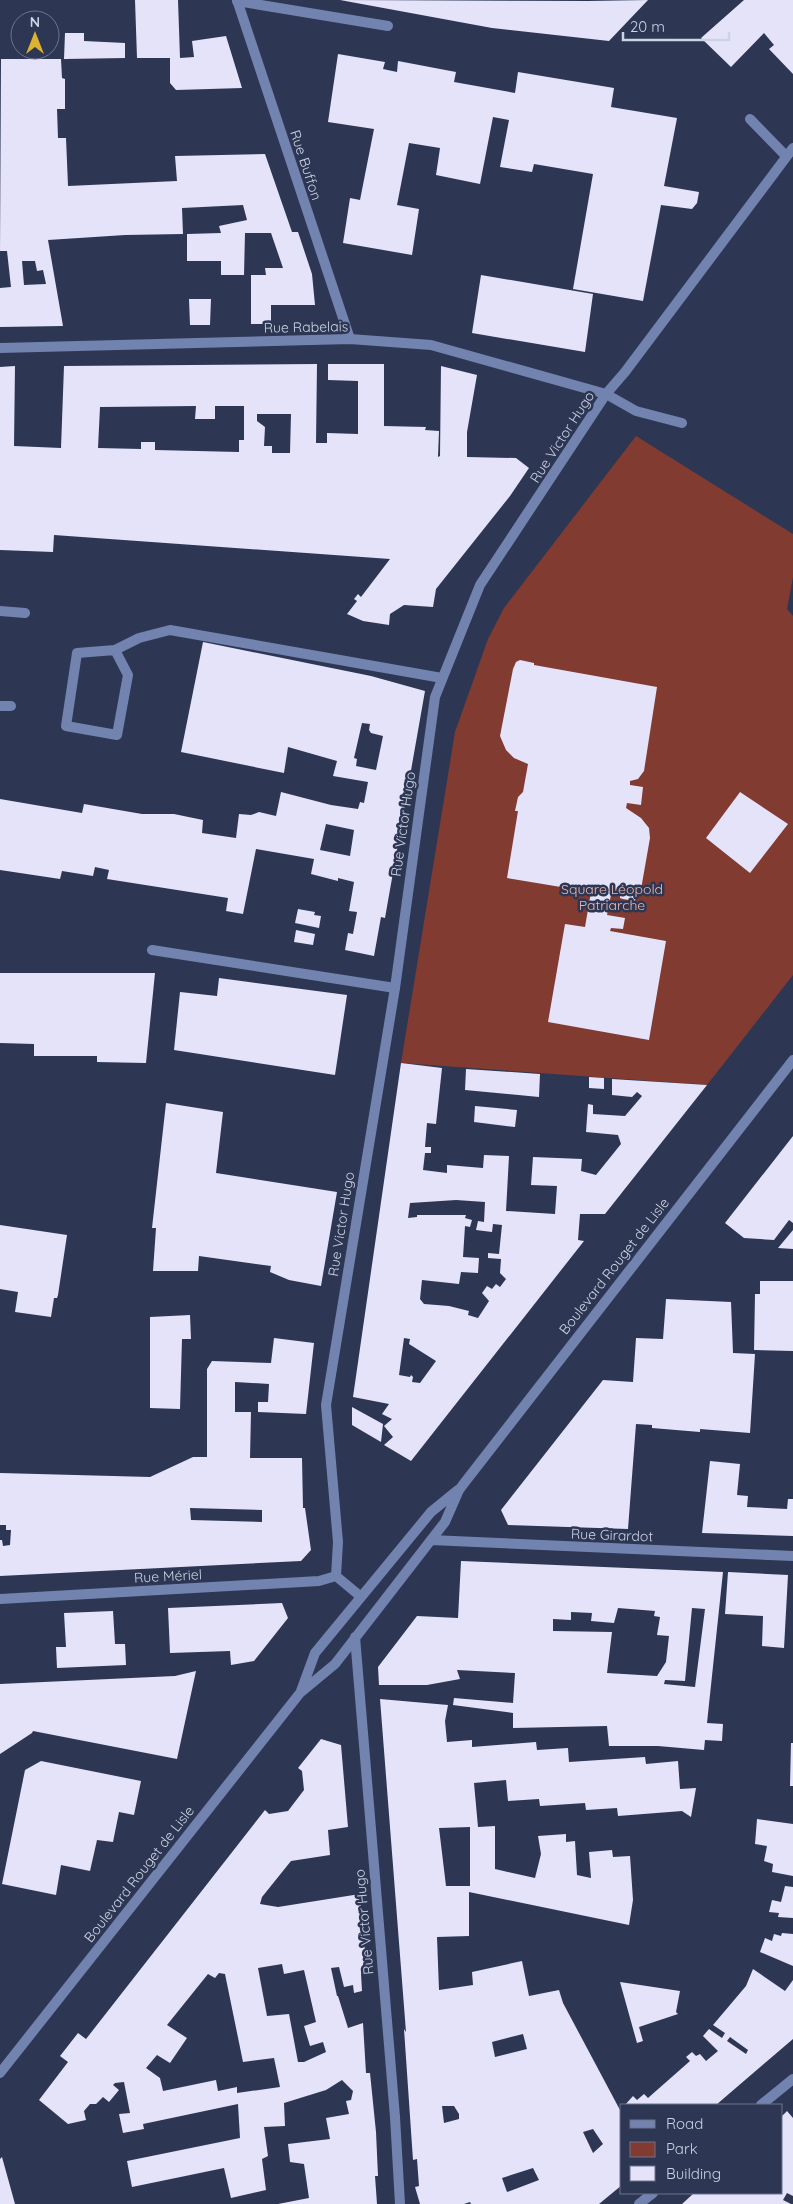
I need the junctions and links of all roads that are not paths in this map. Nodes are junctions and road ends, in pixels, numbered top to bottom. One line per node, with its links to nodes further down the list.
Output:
1 (237, 1): 2 (street); 5 (street, Rue Buffon)
2 (388, 26)
3 (750, 119): 4 (street)
4 (790, 152): 7 (street, Rue Victor Hugo)
5 (350, 339): 6 (street, Rue Rabelais); 7 (street, Rue Rabelais)
6 (0, 348)
7 (606, 394): 8 (street, Rue Rabelais); 12 (street, Rue Victor Hugo)
8 (682, 423)
9 (0, 612): 10 (street)
10 (25, 612)
11 (115, 650): 11 (street); 12 (street)
12 (442, 678): 14 (street, Rue Victor Hugo)
13 (152, 950): 14 (street)
14 (395, 988): 19 (street, Rue Victor Hugo)
15 (793, 1060): 16 (street, Boulevard Rouget de Lisle)
16 (459, 1490): 17 (street, Boulevard Rouget de Lisle); 20 (street, Boulevard Rouget de Lisle)
17 (431, 1540): 18 (street, Rue Girardot); 22 (street, Boulevard Rouget de Lisle)
18 (793, 1556)
19 (336, 1576): 20 (street); 21 (street, Rue Mériel)
20 (360, 1596): 23 (street, Boulevard Rouget de Lisle)
21 (0, 1599)
22 (355, 1637): 23 (street, Boulevard Rouget de Lisle); 28 (street, Rue Victor Hugo)
23 (300, 1693): 24 (street, Boulevard Rouget de Lisle)
24 (0, 2074)
25 (793, 2079): 26 (street)
26 (761, 2104)
27 (652, 2194): 29 (street)
28 (400, 2204)
29 (639, 2204)

